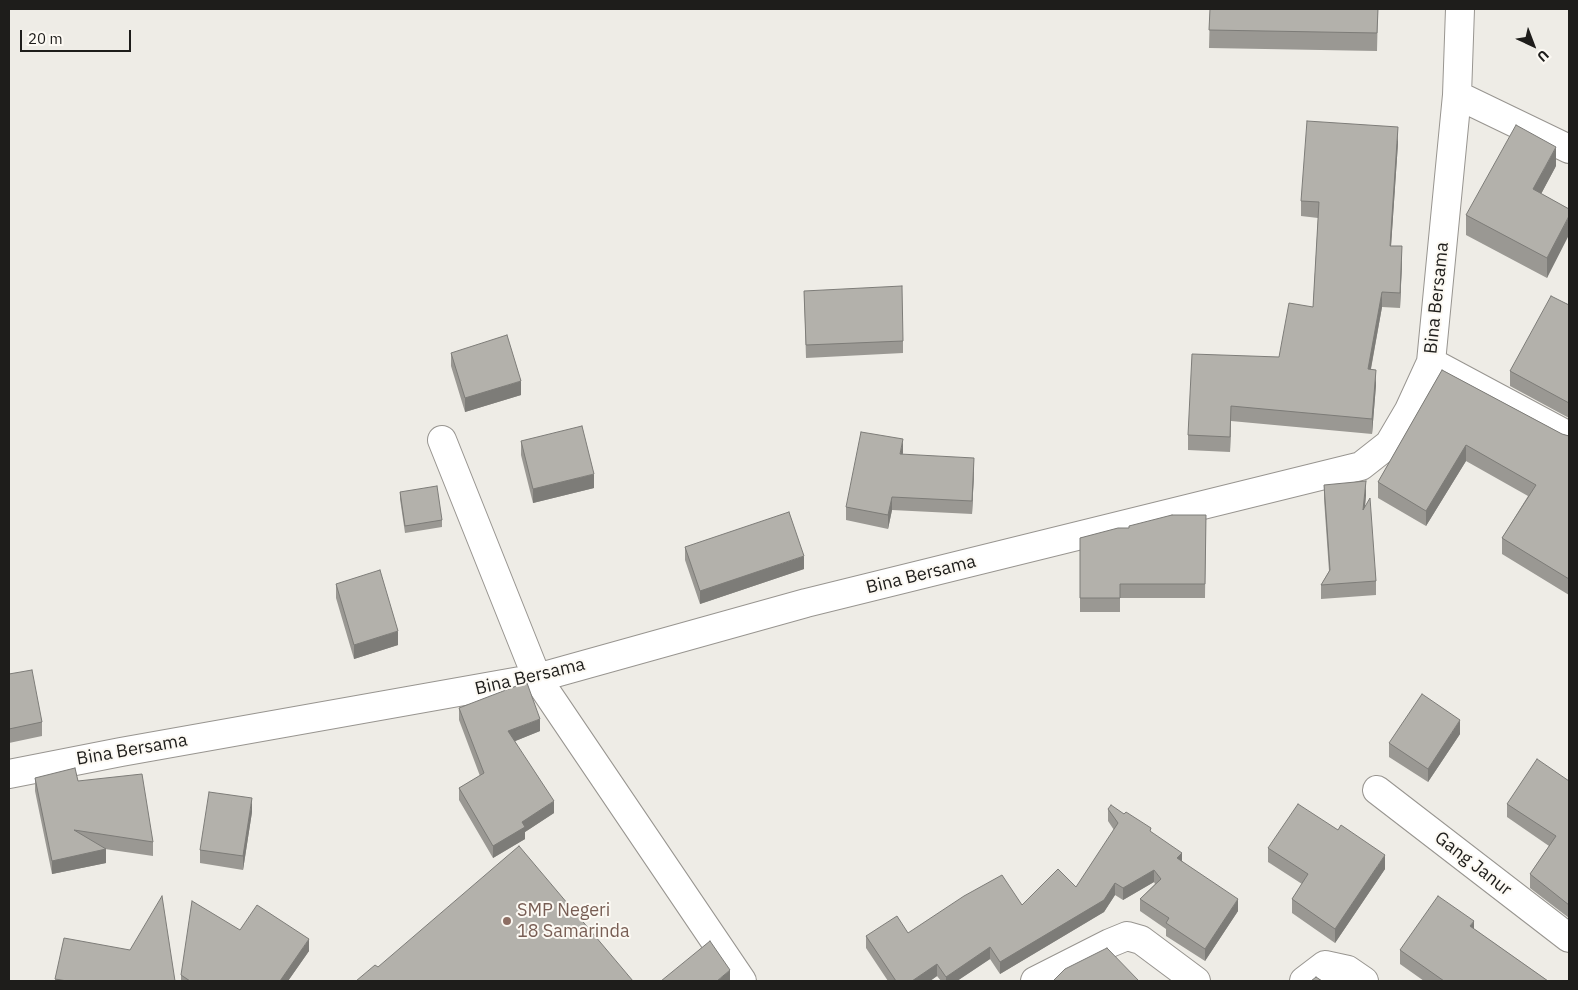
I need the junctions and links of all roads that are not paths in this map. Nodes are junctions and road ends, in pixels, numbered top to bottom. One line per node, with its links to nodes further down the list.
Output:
1 (1460, 9): 2 (street, Bina Bersama)
2 (1457, 96): 3 (street); 4 (street, Bina Bersama)
3 (1569, 149)
4 (1431, 362): 5 (street); 7 (street, Bina Bersama)
5 (1569, 436)
6 (442, 440): 7 (street)
7 (537, 678): 8 (street, Bina Bersama); 11 (street)
8 (9, 774)
9 (1378, 790): 10 (street, Gang Janur)
10 (1569, 938)
11 (742, 981)
12 (1034, 981): 13 (street)
13 (1196, 981)
14 (1304, 981): 15 (street)
15 (1364, 981)

